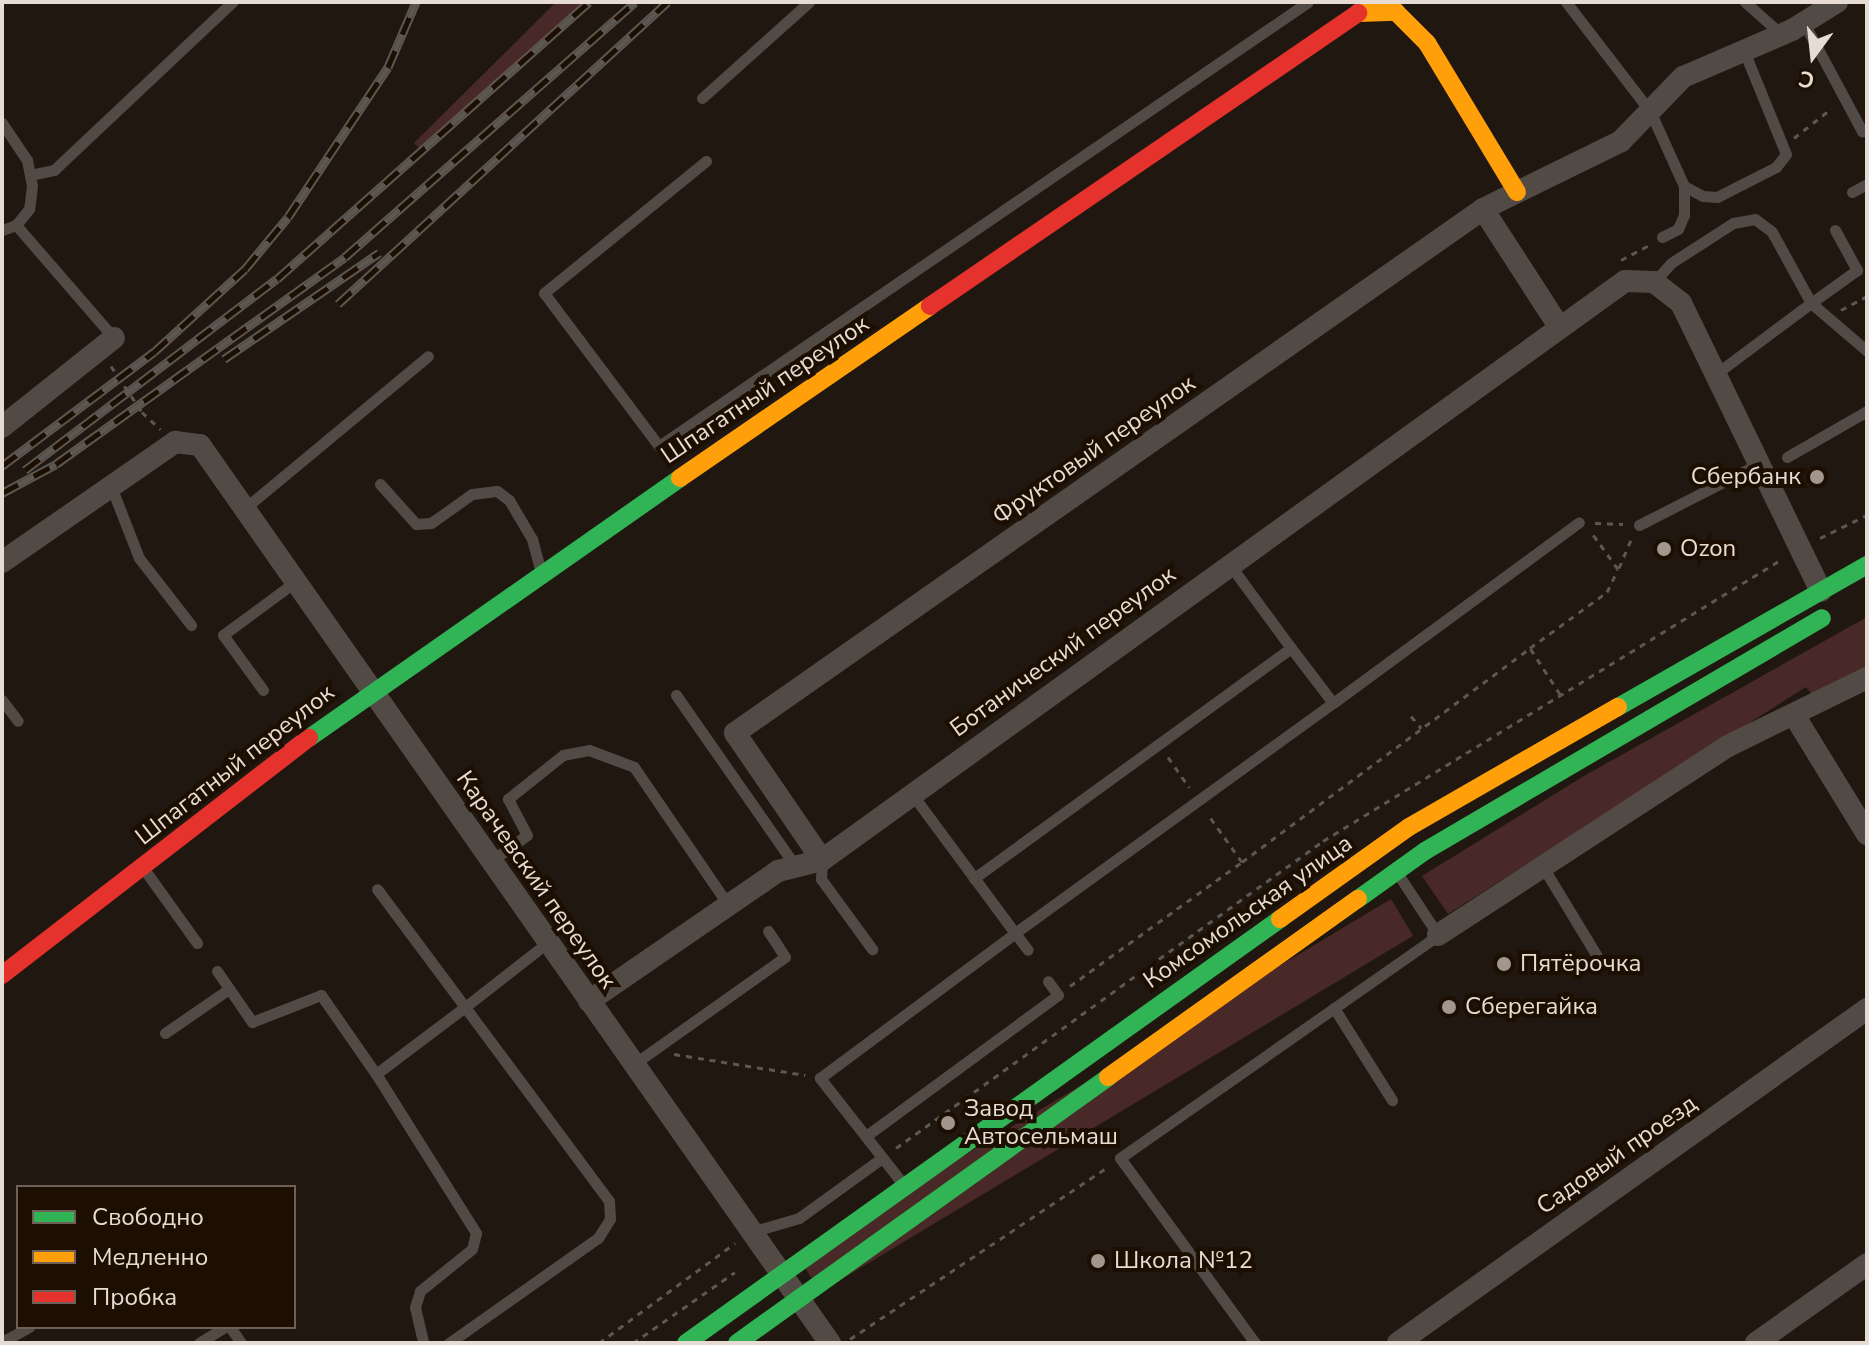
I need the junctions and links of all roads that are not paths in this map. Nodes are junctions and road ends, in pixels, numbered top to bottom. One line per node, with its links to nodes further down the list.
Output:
1 (232, 2): 15 (lane)
2 (809, 2): 10 (lane)
3 (1308, 2): 14 (lane)
4 (1566, 2): 11 (lane)
5 (1745, 2): 8 (lane)
6 (1837, 2): 7 (street)
7 (1804, 23): 8 (street); 13 (lane)
8 (1782, 35): 9 (street)
9 (1744, 51): 11 (street); 17 (lane)
10 (702, 98)
11 (1650, 111): 17 (lane); 18 (street, Фруктовый переулок)
12 (2, 123): 15 (lane)
13 (1867, 129)
14 (706, 161)
15 (30, 175): 21 (lane)
16 (1867, 184): 19 (lane)
17 (1684, 186): 24 (lane)
18 (1517, 192): 20 (street, Фруктовый переулок); 44 (main road, Шпагатный переулок)
19 (1852, 192)
20 (1483, 209): 27 (street); 60 (street, Фруктовый переулок)
21 (16, 225): 22 (lane); 28 (lane)
22 (2, 230)
23 (1835, 230): 26 (lane)
24 (1662, 237)
25 (1654, 282): 26 (lane); 27 (street, Ботанический переулок); 31 (street)
26 (1811, 303): 29 (lane); 31 (lane)
27 (1558, 325): 42 (street, Ботанический переулок)
28 (108, 343): 33 (street)
29 (1867, 351)
30 (428, 356): 38 (lane)
31 (1717, 373): 35 (street)
32 (1867, 411): 34 (lane)
33 (2, 427)
34 (1787, 457)
35 (1760, 463): 40 (lane); 46 (street)
36 (380, 484): 44 (lane)
37 (112, 489): 38 (street, Карачевский переулок); 41 (street); 48 (lane)
38 (244, 509): 45 (street, Карачевский переулок)
39 (1579, 522): 55 (lane)
40 (1639, 525)
41 (2, 562)
42 (1230, 564): 49 (lane); 58 (street, Ботанический переулок)
43 (1867, 565): 46 (main road, Комсомольская улица)
44 (541, 573): 52 (main road, Шпагатный переулок)
45 (295, 582): 51 (lane); 52 (street, Карачевский переулок)
46 (1821, 591): 91 (main road, Комсомольская улица)
47 (1842, 607): 65 (main road)
48 (191, 625)
49 (1291, 648): 55 (lane); 66 (lane)
50 (1867, 678): 56 (street)
51 (263, 690)
52 (371, 690): 61 (street, Карачевский переулок); 62 (main road, Шпагатный переулок)
53 (676, 695): 63 (lane)
54 (2, 700): 57 (lane)
55 (1333, 703): 70 (lane)
56 (1794, 715): 59 (street); 64 (street)
57 (18, 721)
58 (912, 794): 60 (street, Ботанический переулок); 66 (lane)
59 (1867, 834)
60 (822, 860): 63 (street, Ботанический переулок); 74 (lane)
61 (491, 861): 68 (lane); 73 (street, Карачевский переулок)
62 (142, 866): 72 (lane); 78 (main road, Шпагатный переулок)
63 (796, 867): 68 (street, Ботанический переулок)
64 (1543, 867): 71 (street); 76 (lane)
65 (1396, 870): 71 (lane); 95 (main road)
66 (974, 878): 70 (lane)
67 (377, 889): 82 (lane)
68 (728, 905): 81 (street, Ботанический переулок)
69 (768, 931): 86 (lane)
70 (1015, 933): 75 (lane); 89 (lane)
71 (1438, 935): 83 (lane)
72 (197, 943)
73 (547, 943): 81 (street, Карачевский переулок); 82 (lane)
74 (872, 949)
75 (1028, 950)
76 (1597, 956)
77 (217, 971): 80 (lane)
78 (2, 975)
79 (1048, 981): 89 (lane)
80 (229, 989): 85 (lane); 87 (lane)
81 (589, 1001): 86 (street, Карачевский переулок)
82 (465, 1007): 87 (lane); 101 (lane)
83 (1334, 1008): 88 (lane); 105 (lane)
84 (1867, 1009): 106 (street, Садовый проезд)
85 (165, 1033)
86 (634, 1064): 92 (street, Карачевский переулок)
87 (376, 1074): 100 (lane)
88 (1392, 1100)
89 (866, 1136): 90 (lane)
90 (882, 1158): 91 (lane); 92 (lane)
91 (905, 1187): 94 (main road, Комсомольская улица)
92 (751, 1232): 94 (street, Карачевский переулок)
93 (1867, 1264): 107 (street)
94 (781, 1275): 95 (street, Карачевский переулок); 102 (main road, Комсомольская улица)
95 (798, 1298): 103 (main road); 104 (street, Карачевский переулок)
96 (25, 1329): 98 (lane)
97 (224, 1329): 99 (lane)
98 (2, 1342)
99 (199, 1343)
100 (423, 1343)
101 (449, 1343)
102 (686, 1343)
103 (737, 1343)
104 (830, 1343)
105 (1255, 1343)
106 (1398, 1343)
107 (1756, 1343)

